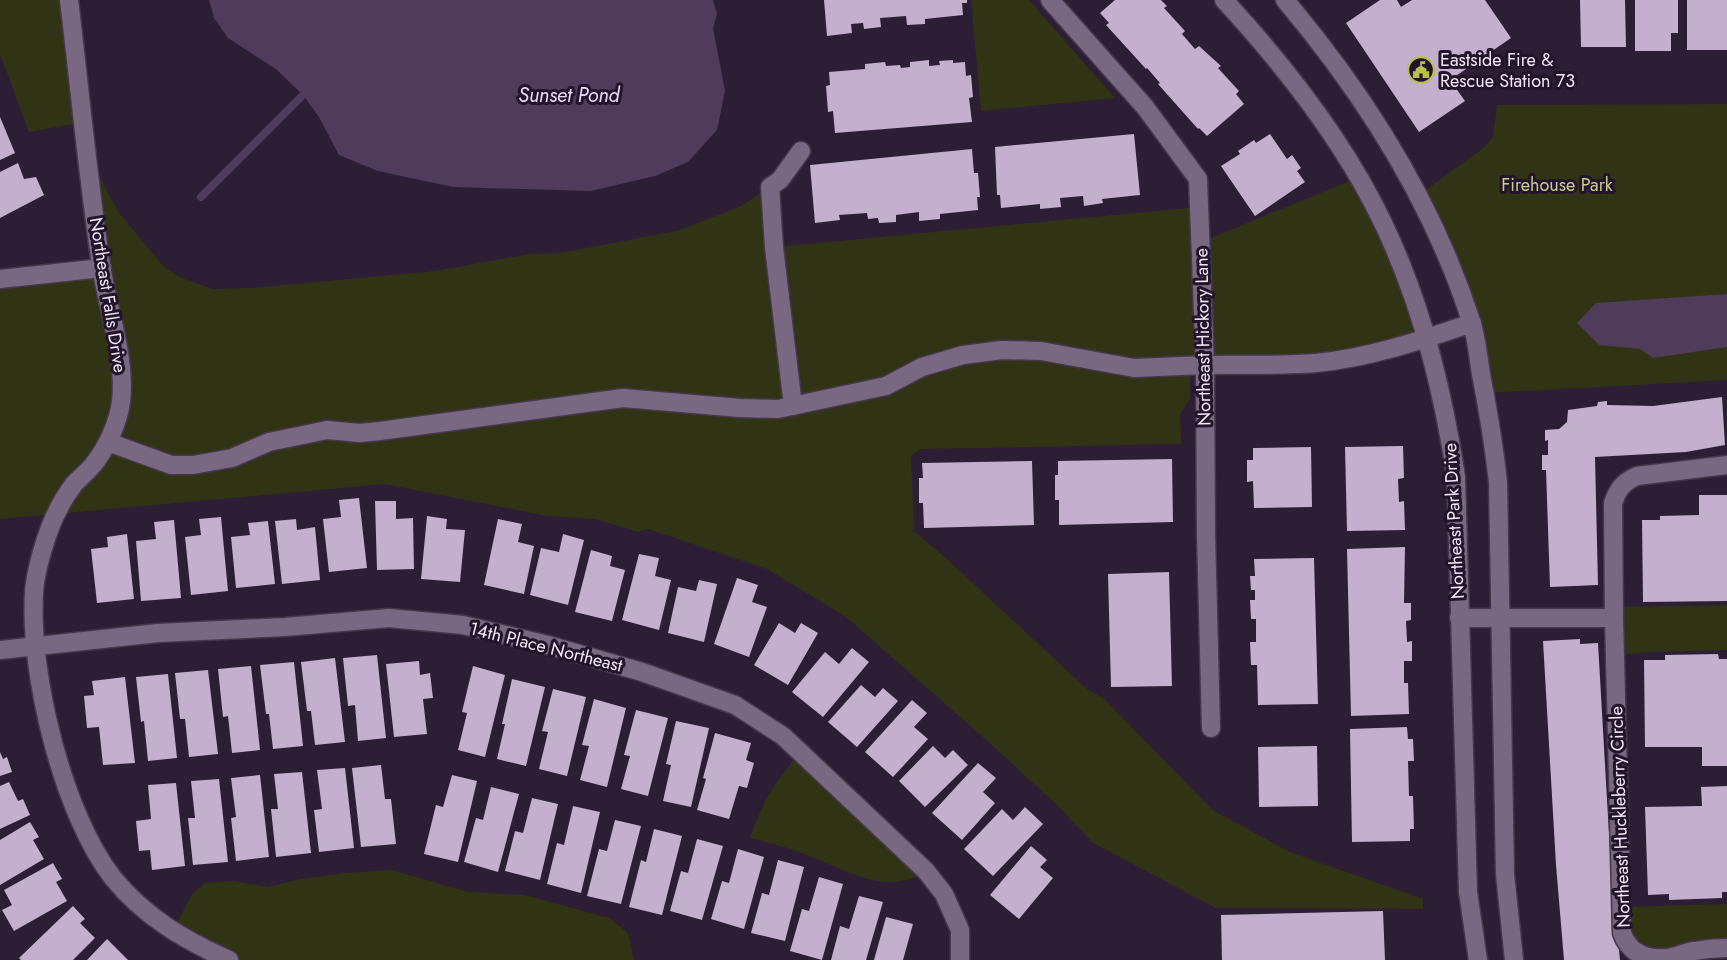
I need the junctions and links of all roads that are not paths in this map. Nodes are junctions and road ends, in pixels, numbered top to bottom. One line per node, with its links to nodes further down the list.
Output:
1 (69, 0): 6 (street, Northeast Falls Drive)
2 (1050, 0): 10 (street, Northeast Hickory Lane)
3 (1224, 0): 9 (street, Northeast Park Drive)
4 (1285, 0): 8 (street)
5 (801, 151): 11 (street)
6 (102, 268): 7 (street); 12 (street, Northeast Falls Drive)
7 (0, 279)
8 (1472, 323): 9 (street); 15 (street)
9 (1426, 339): 10 (street); 14 (street, Northeast Park Drive)
10 (1205, 365): 11 (street); 19 (street, Northeast Hickory Lane)
11 (793, 406): 12 (street)
12 (108, 442): 17 (street, Northeast Falls Drive)
13 (1727, 465): 16 (street, Northeast Huckleberry Circle)
14 (1460, 618): 15 (street); 23 (street, Northeast Park Drive)
15 (1500, 618): 16 (street); 24 (street)
16 (1614, 618): 20 (street, Northeast Huckleberry Circle)
17 (36, 647): 18 (street, 14th Place Northeast); 21 (street, Northeast Falls Drive); 22 (street, 14th Place Northeast)
18 (0, 650)
19 (1211, 728)
20 (1727, 948)
21 (230, 960)
22 (960, 960)
23 (1478, 960)
24 (1514, 960)

